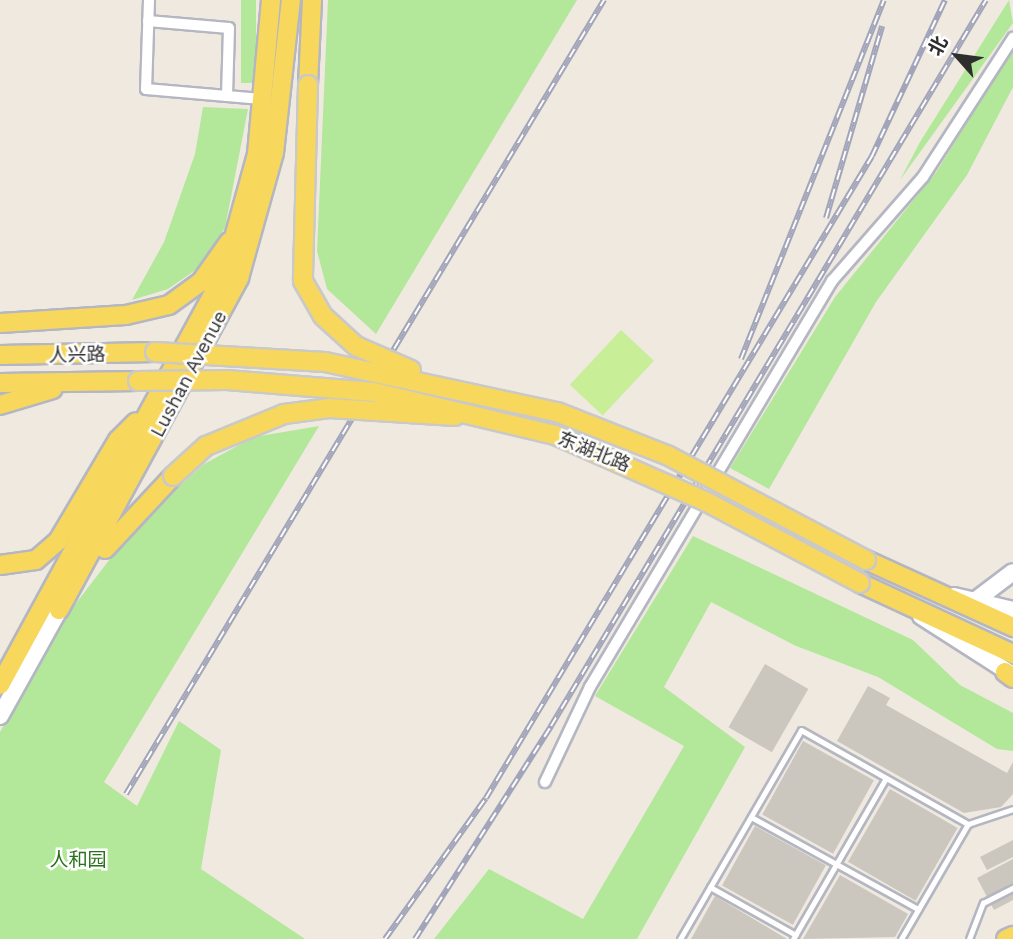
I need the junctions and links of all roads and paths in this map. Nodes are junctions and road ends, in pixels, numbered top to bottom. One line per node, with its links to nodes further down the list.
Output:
1 (149, 0): 5 (street)
2 (271, 0): 8 (main road, Lushan Avenue)
3 (291, 0): 25 (main road, Lushan Avenue)
4 (312, 0): 16 (main road, bridge)
5 (148, 21): 7 (street); 7 (street)
6 (1013, 38): 33 (street)
7 (227, 96): 8 (street)
8 (262, 99): 9 (main road, Lushan Avenue)
9 (239, 227): 10 (main road); 17 (main road, Lushan Avenue)
10 (0, 323)
11 (155, 352): 12 (main road, 人兴路); 16 (main road, 东湖北路, bridge)
12 (0, 355)
13 (138, 381): 14 (main road, 人兴路); 19 (main road, 东湖北路, bridge)
14 (76, 382): 15 (main road, 人兴路); 18 (main road)
15 (0, 383)
16 (446, 385): 22 (main road, 东湖北路, bridge)
17 (153, 404): 20 (main road); 30 (main road, Lushan Avenue)
18 (0, 405)
19 (496, 419): 25 (main road, bridge); 26 (main road, 东湖北路, bridge)
20 (0, 565)
21 (1013, 572): 23 (street)
22 (922, 589): 23 (street); 27 (main road, 东湖北路)
23 (976, 600): 24 (street)
24 (1013, 610)
25 (60, 611): 31 (street, Lushan Avenue)
26 (914, 611): 28 (main road, 东湖北路); 29 (street)
27 (1013, 627)
28 (1013, 654)
29 (1010, 675)
30 (0, 685)
31 (0, 716)
32 (886, 778): 35 (lane); 36 (lane); 37 (lane)
33 (545, 782)
34 (1013, 809): 36 (lane)
35 (751, 817): 37 (lane); 38 (lane)
36 (968, 824): 40 (lane)
37 (836, 864): 40 (lane); 42 (lane)
38 (710, 887): 42 (lane); 43 (lane)
39 (1013, 888): 45 (lane)
40 (918, 909): 44 (lane)
41 (1013, 936): 46 (main road)
42 (795, 937)
43 (680, 939)
44 (901, 939)
45 (969, 939)
46 (1006, 939)

